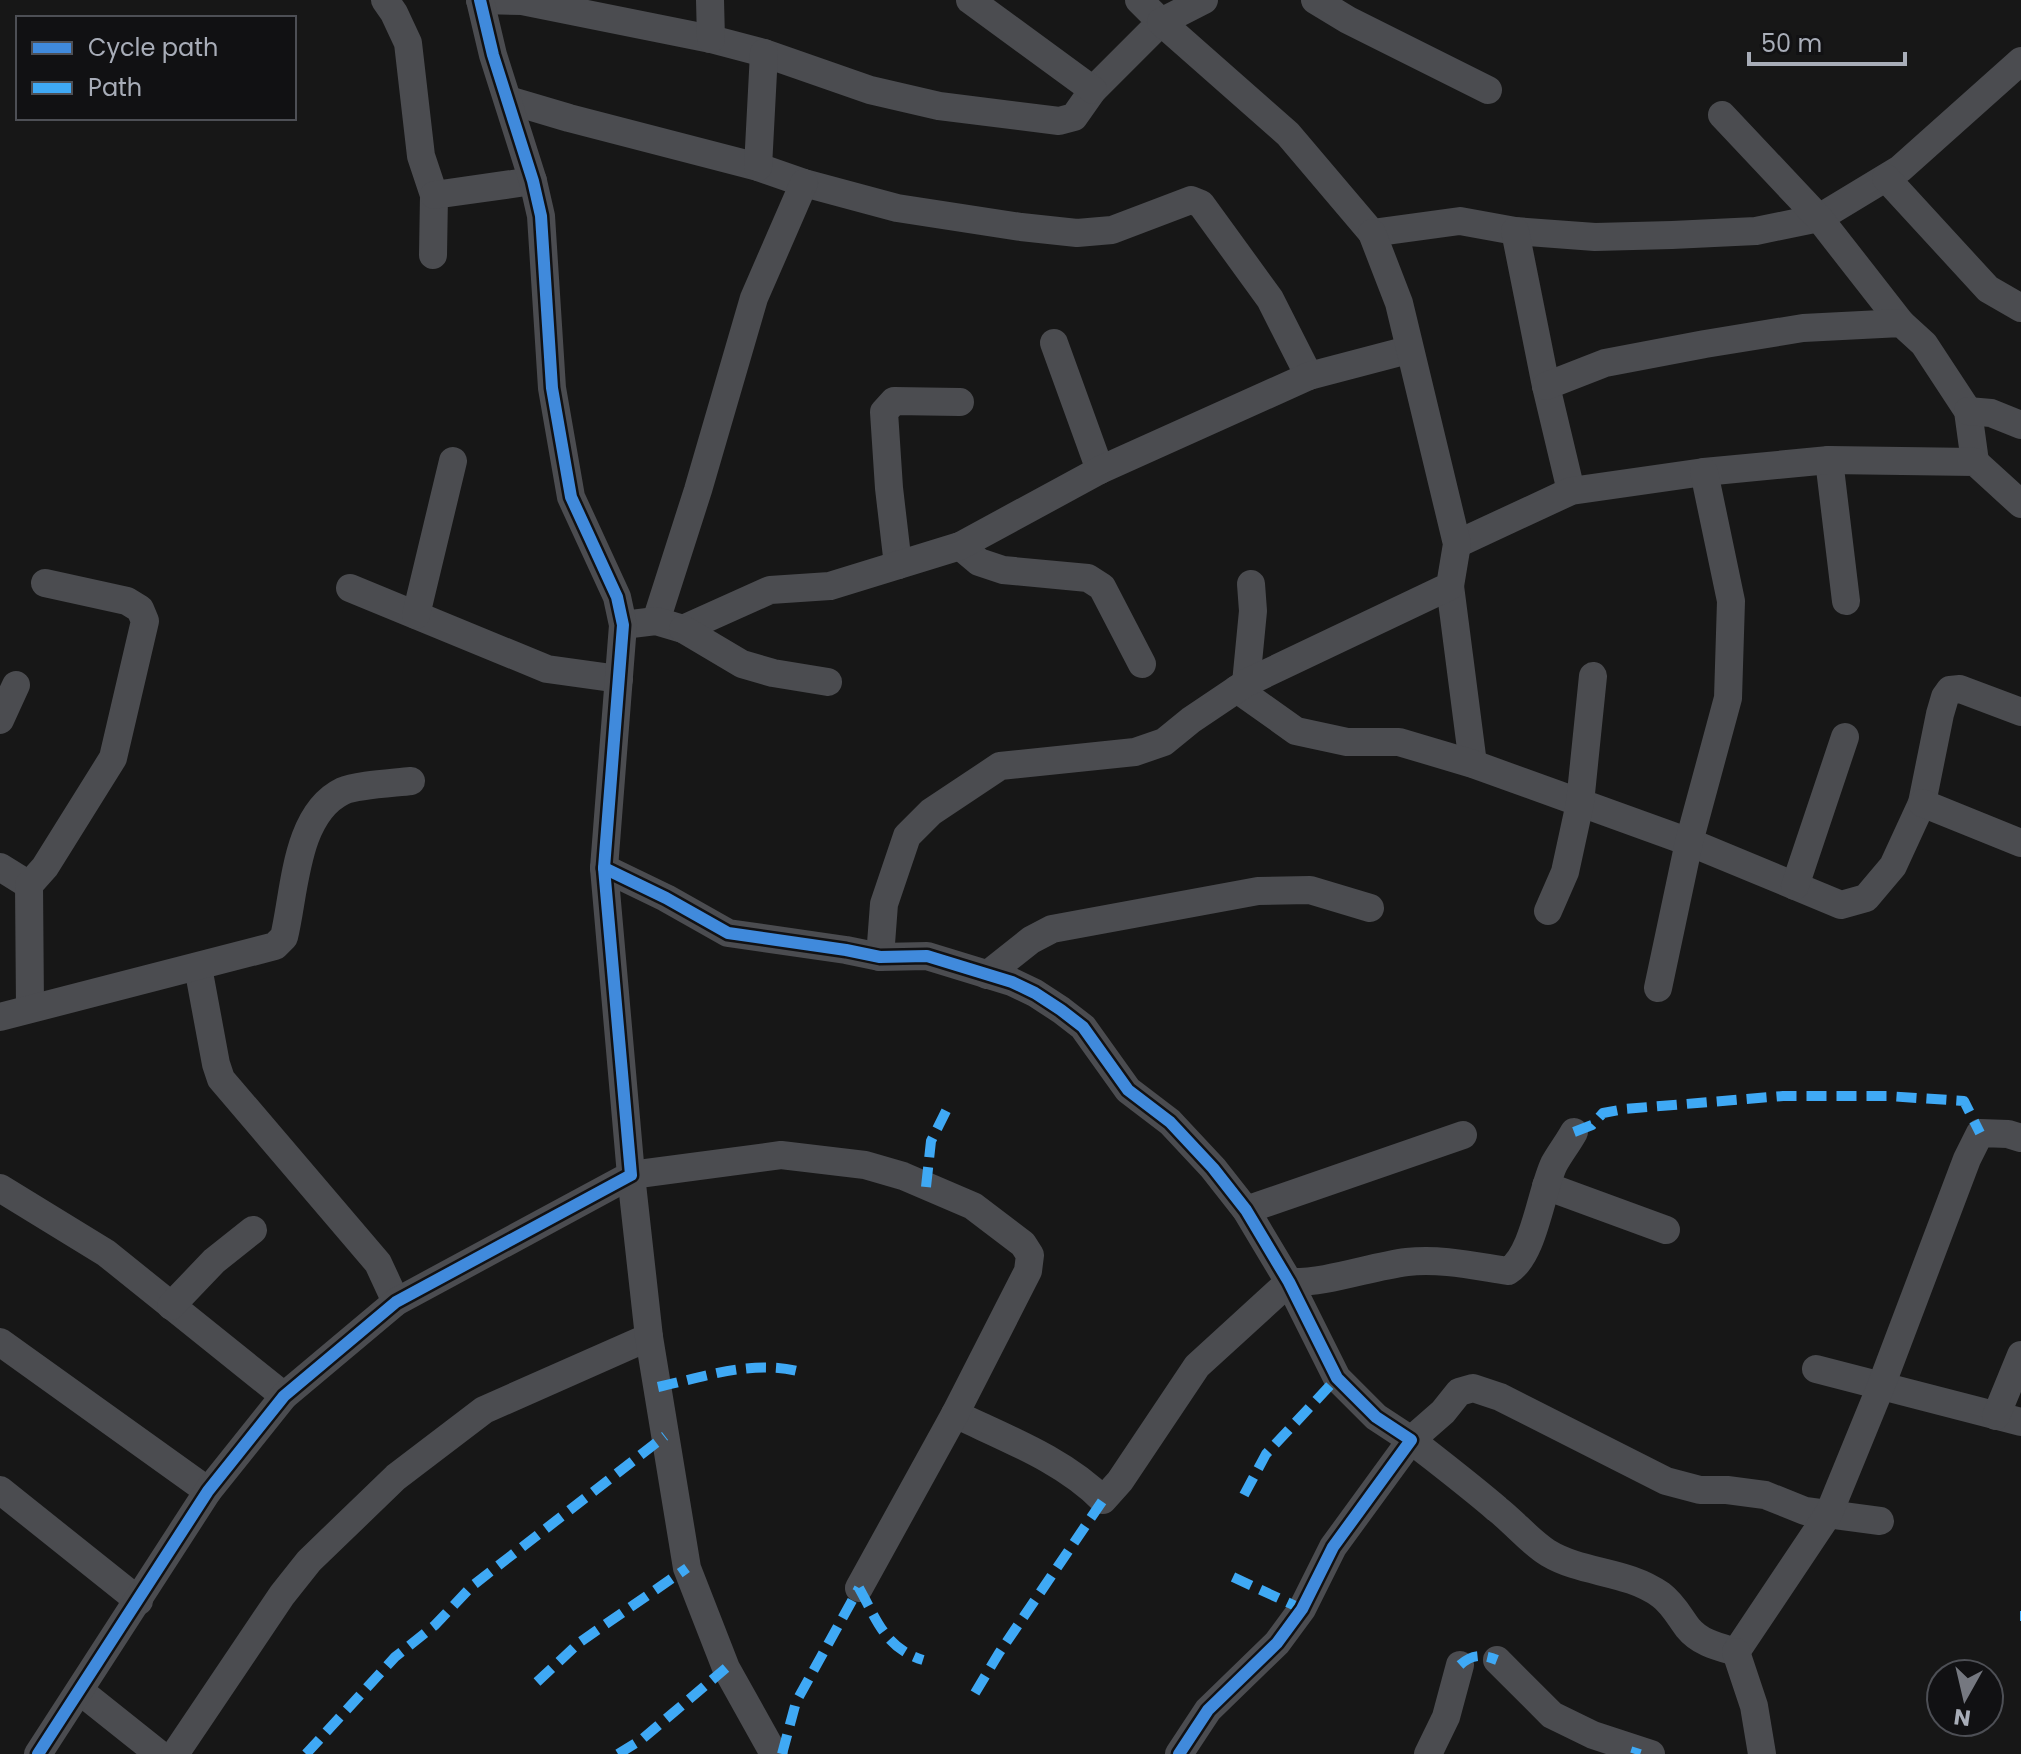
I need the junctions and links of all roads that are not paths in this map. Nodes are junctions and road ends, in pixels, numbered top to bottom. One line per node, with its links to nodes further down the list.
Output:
1 (385, 0): 20 (street)
2 (480, 0): 9 (street); 14 (street)
3 (710, 0): 9 (street)
4 (970, 0): 12 (street)
5 (1139, 0): 8 (street)
6 (1204, 0): 8 (street)
7 (1315, 0): 13 (street)
8 (1161, 22): 12 (street); 23 (street)
9 (711, 39): 10 (street)
10 (764, 53): 12 (street); 16 (street)
11 (2021, 61): 17 (street)
12 (1093, 90)
13 (1488, 90)
14 (508, 100): 16 (street); 18 (street)
15 (1722, 115): 21 (street)
16 (758, 167): 19 (street)
17 (1886, 178): 21 (street); 25 (street)
18 (533, 181): 20 (street); 51 (street)
19 (804, 183): 29 (street); 50 (street)
20 (434, 195): 24 (street)
21 (1819, 218): 22 (street); 26 (street)
22 (1515, 231): 23 (street); 30 (street)
23 (1372, 233): 28 (street)
24 (433, 255)
25 (2021, 308)
26 (1901, 323): 30 (street); 32 (street)
27 (1054, 343): 37 (street)
28 (1408, 350): 29 (street); 41 (street)
29 (1309, 376): 37 (street)
30 (1546, 386): 39 (street)
31 (960, 402): 43 (street)
32 (1968, 411): 33 (street); 36 (street)
33 (2021, 425)
34 (1829, 460): 36 (street); 38 (street); 48 (street)
35 (453, 461): 49 (street)
36 (1975, 462): 40 (street)
37 (1100, 470): 42 (street)
38 (1704, 472): 39 (street); 66 (street)
39 (1571, 491): 41 (street)
40 (2021, 504)
41 (1457, 544): 46 (street)
42 (960, 546): 43 (street); 53 (street)
43 (898, 565): 52 (street)
44 (45, 583): 70 (street)
45 (1251, 584): 58 (street)
46 (1450, 586): 58 (street); 62 (street)
47 (350, 588): 49 (street)
48 (1846, 601)
49 (416, 615): 55 (street)
50 (656, 621): 51 (street); 52 (street)
51 (623, 625): 55 (street)
52 (683, 629): 56 (street)
53 (1142, 664)
54 (1593, 676): 64 (street)
55 (619, 679): 69 (street)
56 (828, 682)
57 (16, 685): 60 (street)
58 (1242, 686): 62 (street); 74 (street)
59 (2021, 712): 65 (street)
60 (0, 720)
61 (1845, 737): 71 (street)
62 (1473, 764): 64 (street)
63 (411, 781): 75 (street)
64 (1580, 803): 66 (street); 73 (street)
65 (1922, 803): 67 (street); 71 (street)
66 (1689, 842): 71 (street); 77 (street)
67 (2021, 843)
68 (0, 867): 70 (street)
69 (604, 868): 74 (street); 83 (street)
70 (29, 885): 78 (street)
71 (1795, 886)
72 (1370, 908): 76 (street)
73 (1548, 911)
74 (880, 957): 76 (street)
75 (198, 967): 78 (street); 90 (street)
76 (987, 975): 86 (street)
77 (1658, 988)
78 (30, 1008): 79 (street)
79 (0, 1017)
80 (1574, 1132): 84 (street)
81 (1463, 1135): 86 (street)
82 (2021, 1138): 96 (street)
83 (631, 1175): 90 (street); 92 (street); 98 (street)
84 (1546, 1186): 88 (street); 89 (street)
85 (0, 1188): 91 (street)
86 (1246, 1210): 89 (street)
87 (253, 1230): 91 (street)
88 (1666, 1230)
89 (1289, 1282): 98 (street); 100 (street)
90 (396, 1302): 97 (street)
91 (171, 1306): 97 (street)
92 (649, 1337): 113 (street); 114 (street)
93 (0, 1342): 102 (street)
94 (2021, 1355): 99 (street)
95 (1816, 1369): 96 (street)
96 (1881, 1386): 99 (street); 103 (street)
97 (284, 1396): 102 (street)
98 (955, 1414): 105 (street)
99 (2008, 1419)
100 (1411, 1440): 103 (street); 107 (street); 115 (street)
101 (0, 1490): 106 (street)
102 (208, 1491): 106 (street)
103 (1829, 1513): 104 (street); 107 (street)
104 (1880, 1521)
105 (859, 1588)
106 (139, 1601): 110 (street)
107 (1736, 1652): 118 (street)
108 (1497, 1660): 117 (street)
109 (1460, 1665): 116 (street)
110 (80, 1691): 111 (street); 112 (street)
111 (38, 1754)
112 (159, 1754)
113 (175, 1754)
114 (774, 1754)
115 (1179, 1754)
116 (1428, 1754)
117 (1651, 1754)
118 (1762, 1754)

